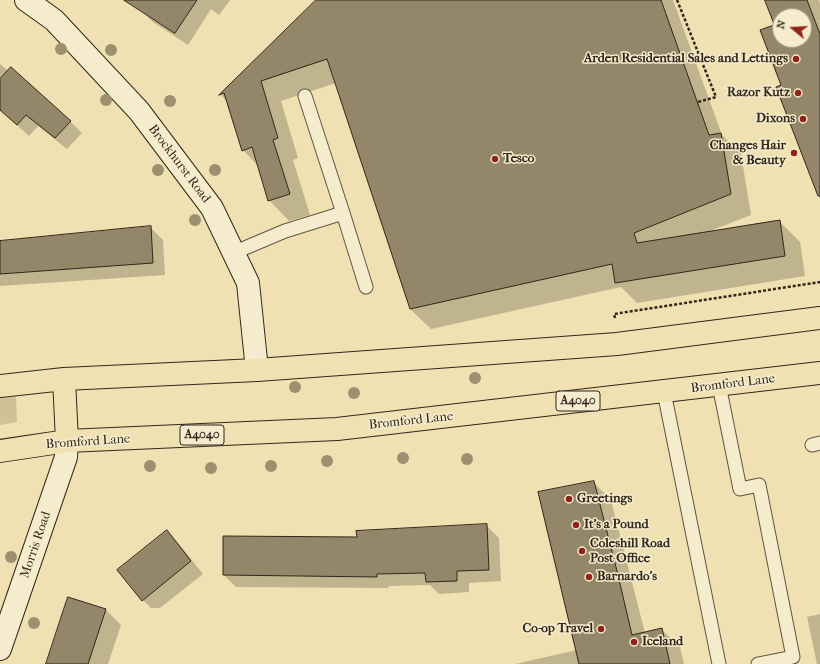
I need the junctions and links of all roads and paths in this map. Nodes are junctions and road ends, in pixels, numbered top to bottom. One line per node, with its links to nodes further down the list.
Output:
1 (26, 0): 6 (street, Brockhurst Road)
2 (677, 0): 4 (path)
3 (305, 96): 5 (lane)
4 (698, 102)
5 (343, 213): 6 (lane); 7 (lane)
6 (233, 253): 9 (street, Brockhurst Road)
7 (366, 287)
8 (820, 318): 9 (main road)
9 (257, 370): 11 (main road)
10 (820, 373): 12 (main road, Bromford Lane / A4040)
11 (64, 379): 13 (main road); 15 (main road)
12 (719, 385): 14 (main road, Bromford Lane / A4040); 19 (lane)
13 (0, 386)
14 (664, 392): 15 (main road, Bromford Lane / A4040); 18 (lane)
15 (67, 441): 16 (main road, Bromford Lane / A4040); 17 (street, Morris Road)
16 (0, 451)
17 (0, 649)
18 (719, 664)
19 (758, 664)

